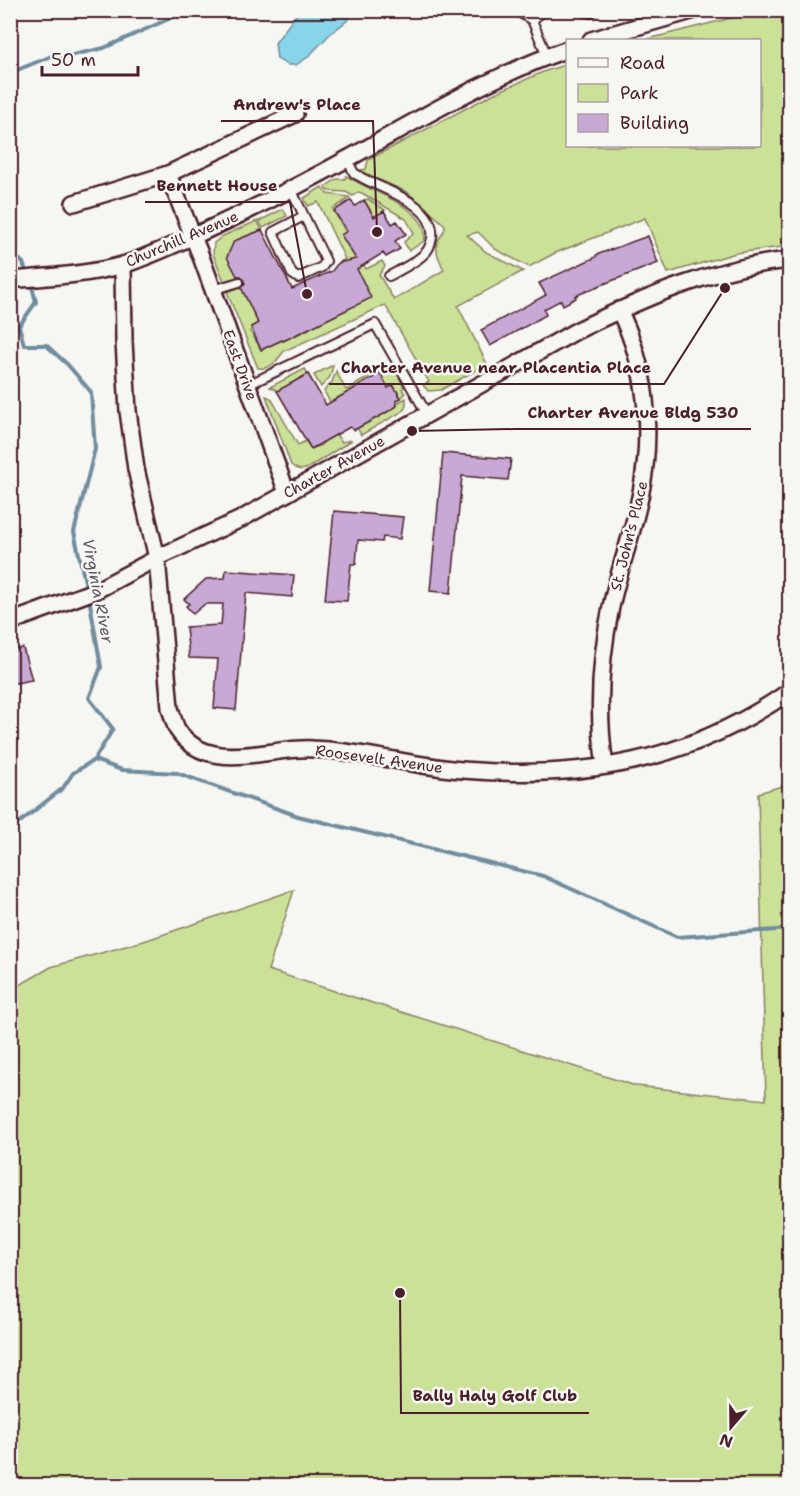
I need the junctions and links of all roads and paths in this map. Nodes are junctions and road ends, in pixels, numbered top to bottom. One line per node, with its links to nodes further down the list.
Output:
1 (522, 10): 6 (lane)
2 (545, 10): 6 (lane)
3 (576, 10): 4 (lane)
4 (595, 10)
5 (696, 10): 7 (street)
6 (532, 20): 9 (lane)
7 (594, 39)
8 (566, 49): 9 (street, Churchill Avenue)
9 (547, 56): 11 (street, Churchill Avenue)
10 (295, 114): 12 (street)
11 (347, 159): 13 (street, Churchill Avenue); 19 (lane)
12 (168, 174): 14 (street); 16 (street, East Drive)
13 (291, 189): 15 (lane); 16 (street, Churchill Avenue)
14 (74, 203)
15 (304, 216): 15 (lane)
16 (193, 236): 18 (street, Churchill Avenue); 22 (street, East Drive)
17 (789, 260): 23 (street, Charter Avenue)
18 (123, 265): 20 (street, Churchill Avenue); 27 (street, Roosevelt Avenue)
19 (389, 276)
20 (12, 280)
21 (239, 282): 22 (lane)
22 (213, 290): 24 (street, East Drive)
23 (619, 310): 25 (street, Charter Avenue); 30 (street, St. John's Place)
24 (248, 386): 25 (lane); 26 (street, East Drive)
25 (427, 414): 26 (street, Charter Avenue)
26 (287, 493): 27 (street, Charter Avenue)
27 (158, 558): 28 (street, Charter Avenue); 30 (street, Roosevelt Avenue)
28 (10, 622)
29 (789, 691): 30 (street, Roosevelt Avenue)
30 (605, 766)

